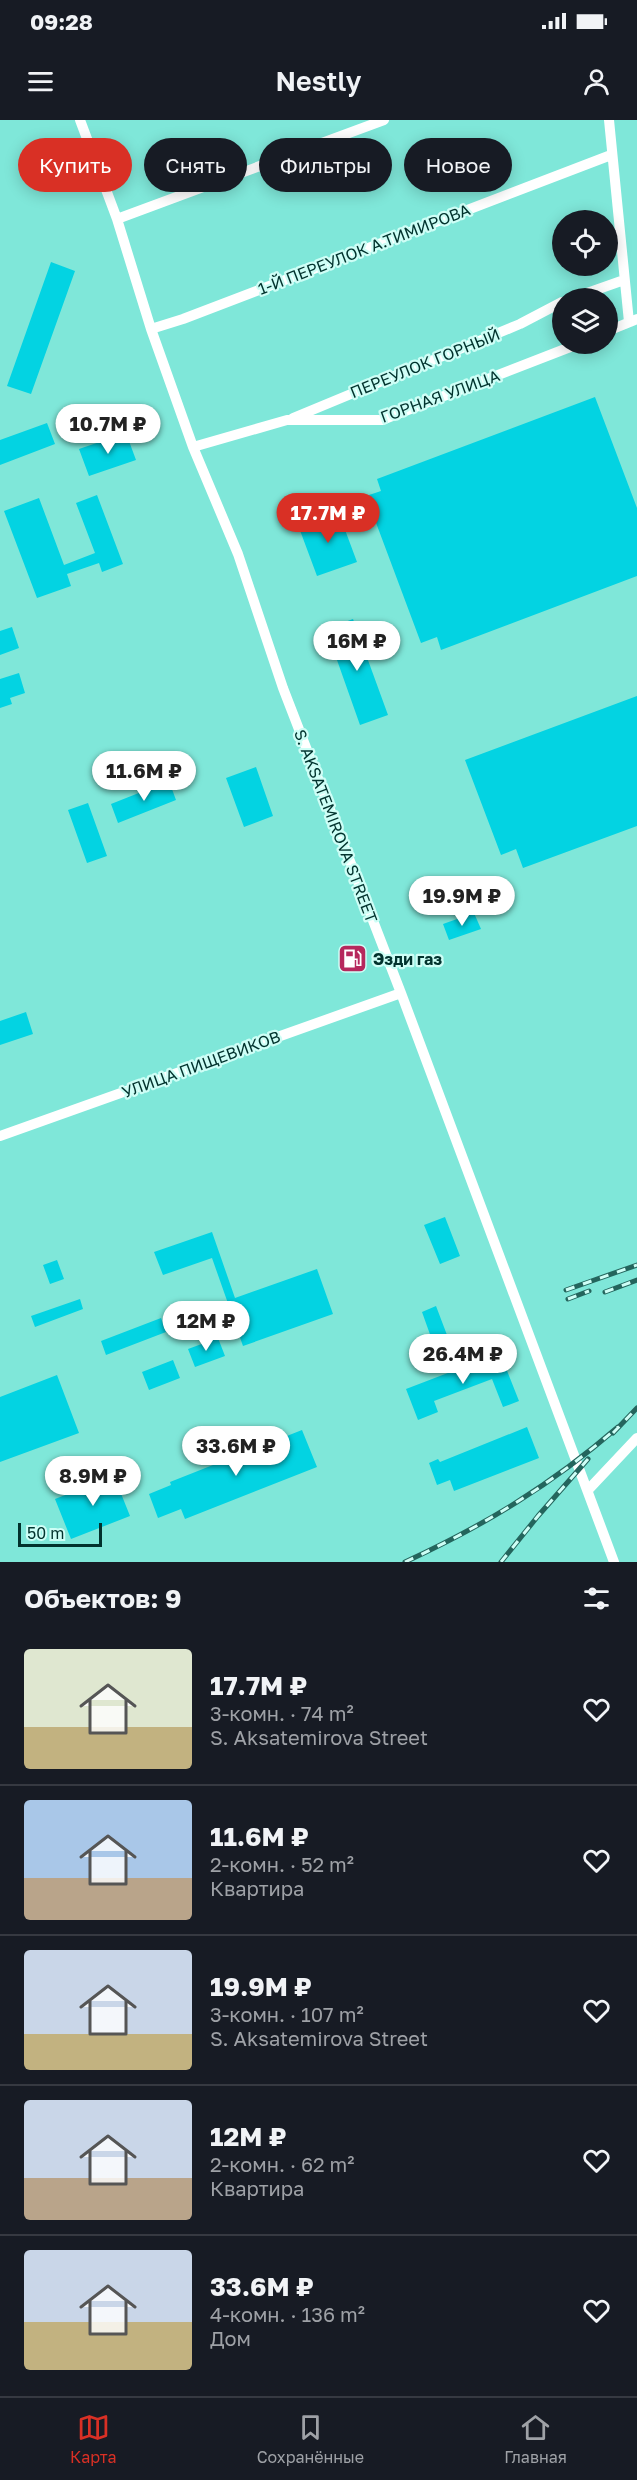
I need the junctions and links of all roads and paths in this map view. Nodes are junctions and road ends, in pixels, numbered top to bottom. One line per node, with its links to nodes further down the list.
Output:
1 (80, 120): 5 (street, S. AKSATEMIROVA STREET)
2 (384, 120): 5 (street)
3 (609, 120): 4 (street)
4 (611, 155): 6 (street); 11 (street, 1-Й ПЕРЕУЛОК А.ТИМИРОВА)
5 (117, 219): 11 (street, S. AKSATEMIROVA STREET)
6 (624, 280): 7 (street); 9 (street)
7 (601, 288)
8 (552, 307): 13 (street, ПЕРЕУЛОК ГОРНЫЙ)
9 (633, 321): 10 (street)
10 (618, 327)
11 (151, 329): 14 (street, S. AKSATEMIROVA STREET)
12 (552, 354): 13 (street, ГОРНАЯ УЛИЦА)
13 (287, 420): 14 (street, ГОРНАЯ УЛИЦА)
14 (193, 447): 15 (street, S. AKSATEMIROVA STREET)
15 (401, 993): 16 (street, УЛИЦА ПИЩЕВИКОВ); 18 (street, S. AKSATEMIROVA STREET)
16 (0, 1136)
17 (637, 1438): 18 (street)
18 (588, 1490): 19 (street, S. AKSATEMIROVA STREET)
19 (614, 1562)

